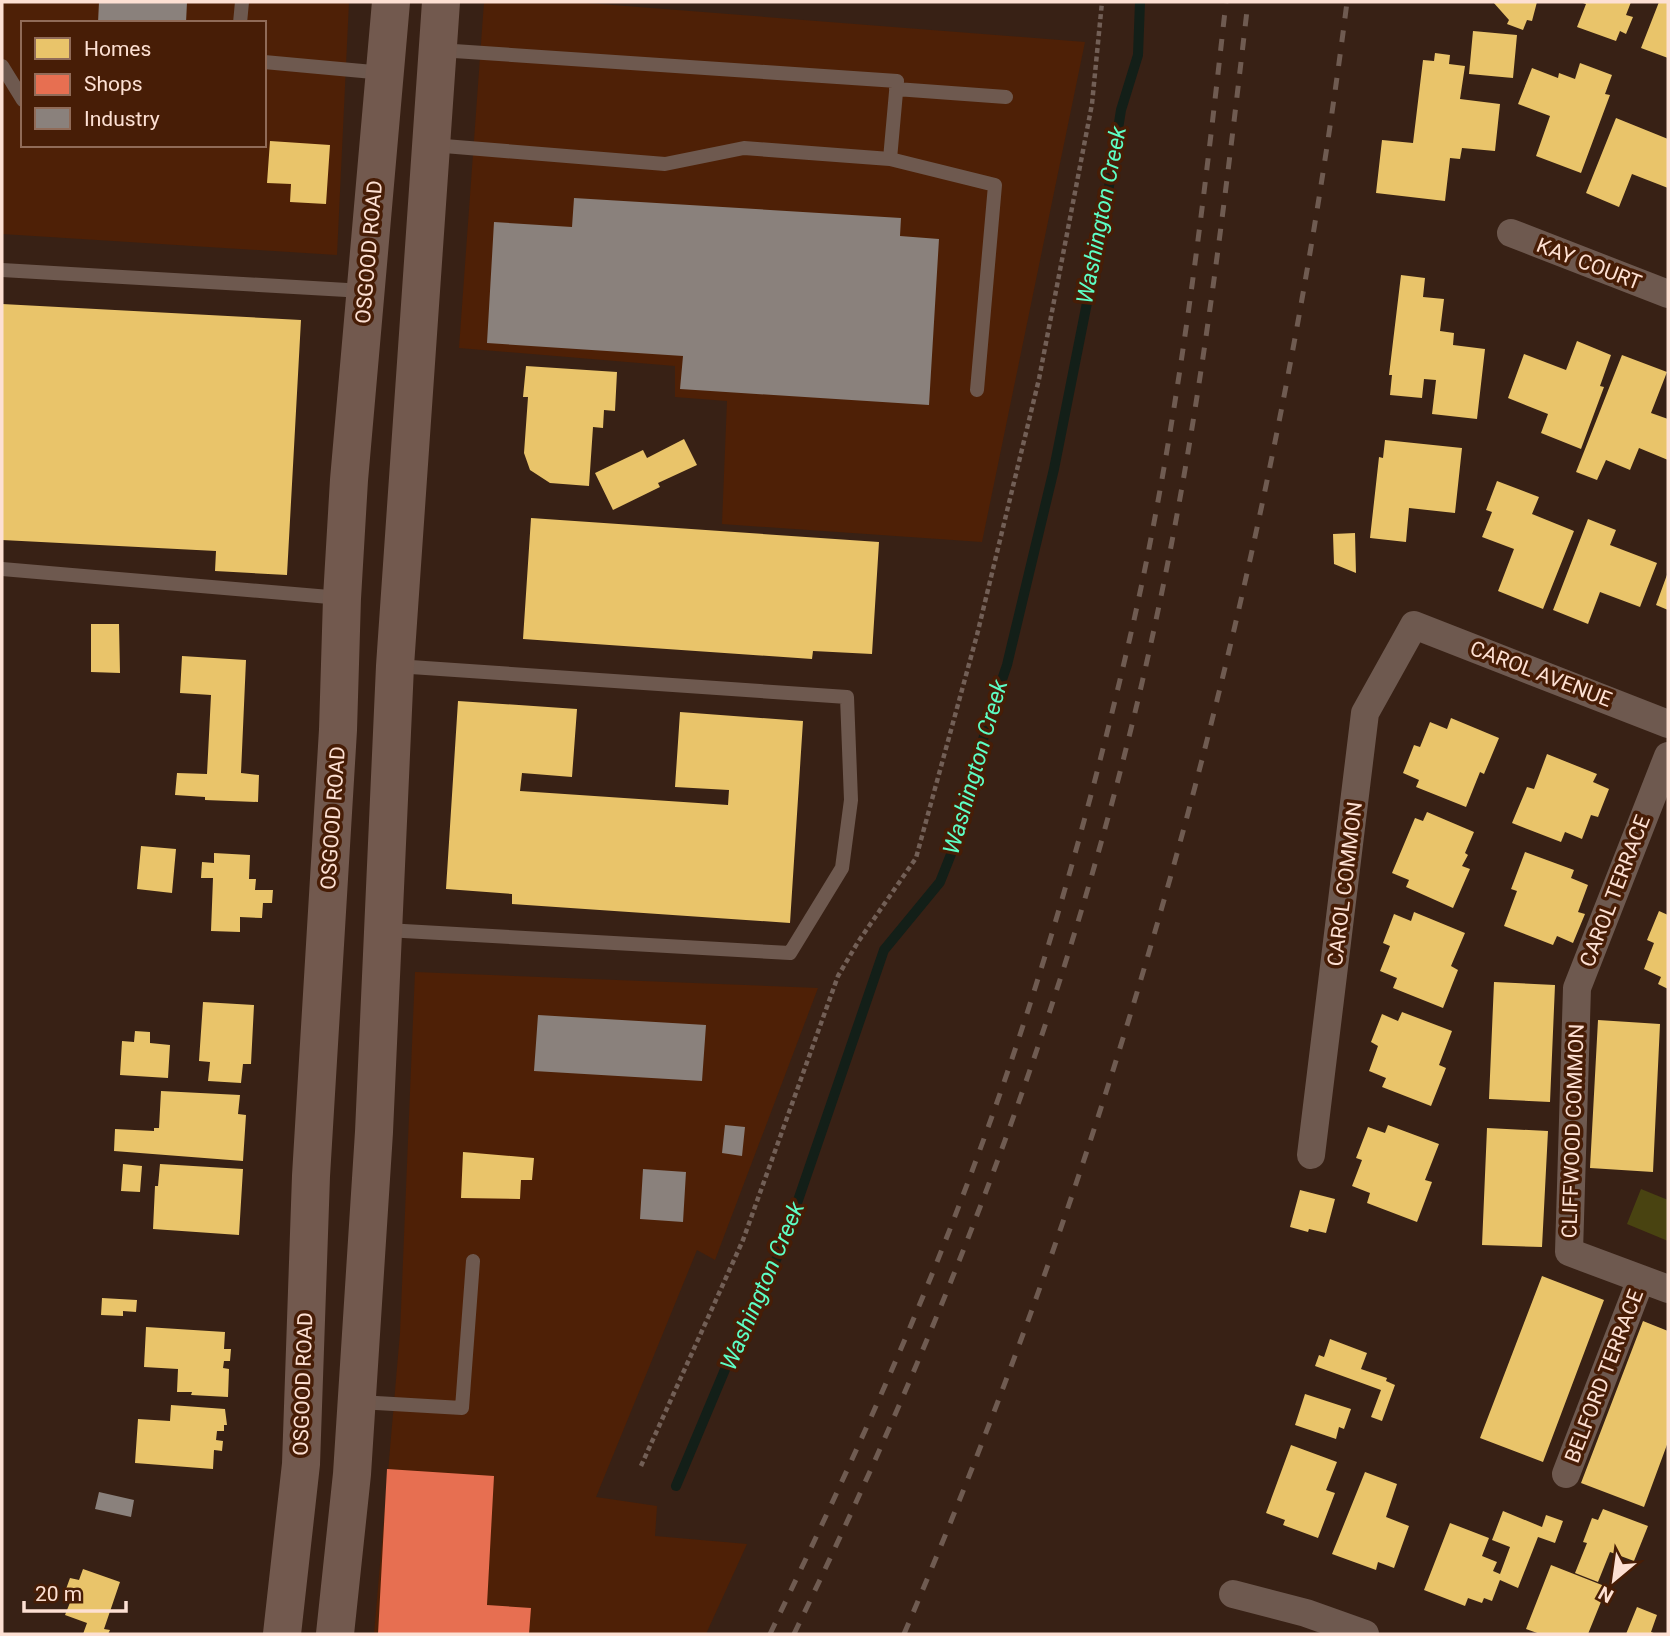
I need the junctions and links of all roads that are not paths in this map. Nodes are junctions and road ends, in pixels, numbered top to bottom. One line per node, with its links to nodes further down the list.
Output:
1 (242, 2): 4 (lane)
2 (391, 2): 8 (main road, OSGOOD ROAD)
3 (437, 3): 5 (main road)
4 (240, 21)
5 (438, 49): 9 (lane); 12 (main road)
6 (266, 62): 8 (lane)
7 (2, 66): 10 (lane)
8 (385, 73): 16 (main road, OSGOOD ROAD)
9 (896, 89): 11 (lane); 13 (lane)
10 (21, 97)
11 (1006, 97)
12 (431, 144): 13 (lane); 22 (main road)
13 (890, 159): 18 (lane)
14 (1511, 233): 17 (street, KAY COURT)
15 (2, 270): 16 (lane)
16 (365, 291): 20 (main road, OSGOOD ROAD)
17 (1668, 294)
18 (977, 390)
19 (2, 569): 20 (lane)
20 (342, 598): 34 (main road, OSGOOD ROAD)
21 (1414, 625): 23 (street, CAROL AVENUE); 27 (street, CAROL COMMON)
22 (395, 666): 25 (main road); 25 (lane)
23 (1668, 724)
24 (1668, 756): 26 (street, CAROL TERRACE)
25 (384, 930): 31 (main road)
26 (1577, 988): 29 (street, CLIFFWOOD COMMON)
27 (1311, 1155)
28 (473, 1261): 31 (lane)
29 (1641, 1279): 30 (street, CLIFFWOOD COMMON); 32 (street, BELFORD TERRACE)
30 (1668, 1289)
31 (356, 1402): 35 (main road)
32 (1566, 1474)
33 (1233, 1594): 36 (street)
34 (282, 1634)
35 (335, 1634)
36 (1365, 1634)

